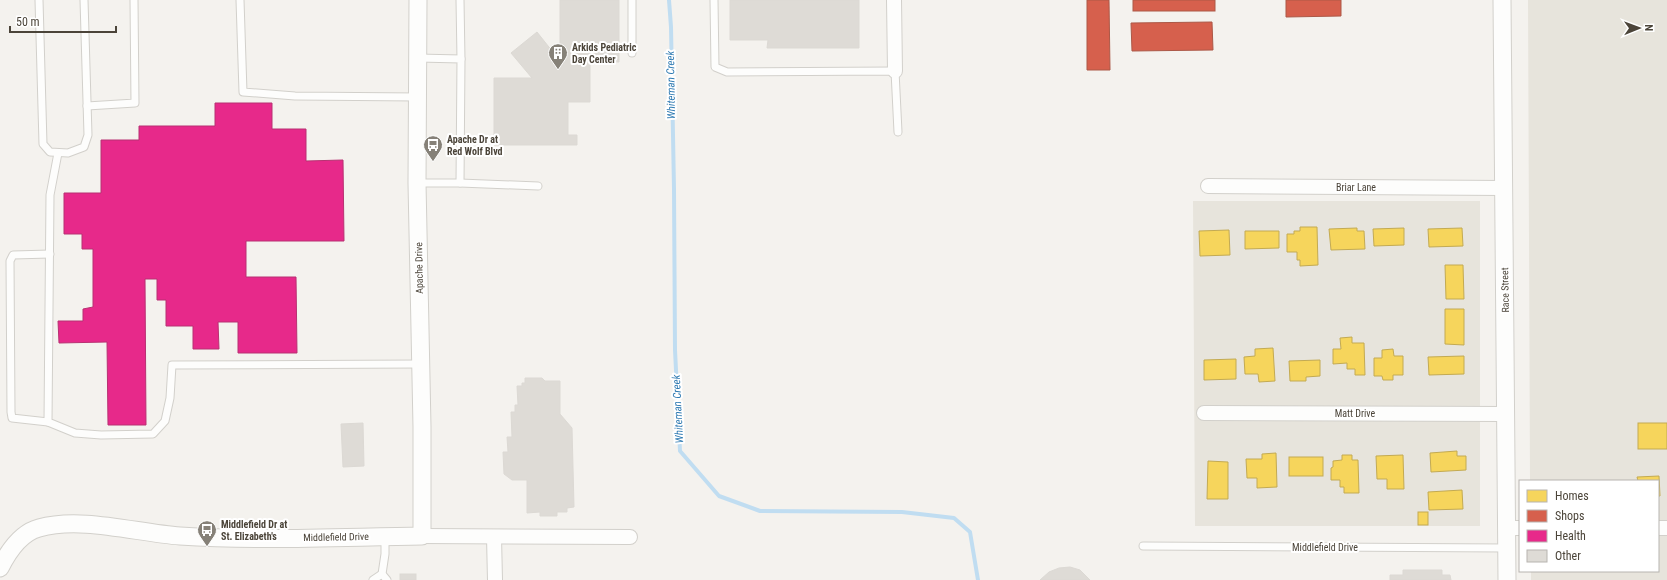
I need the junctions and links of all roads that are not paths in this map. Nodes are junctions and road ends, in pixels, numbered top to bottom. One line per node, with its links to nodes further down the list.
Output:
1 (39, 0): 18 (lane)
2 (84, 0): 16 (lane)
3 (134, 0): 16 (lane)
4 (240, 0): 15 (lane)
5 (418, 0): 12 (street, Apache Drive)
6 (460, 0): 13 (lane)
7 (632, 0): 11 (lane)
8 (714, 0): 14 (lane)
9 (894, 0): 14 (street)
10 (1502, 0): 23 (street, Race Street)
11 (632, 53)
12 (418, 58): 13 (lane); 15 (street, Apache Drive)
13 (461, 59): 20 (lane)
14 (895, 71): 17 (lane)
15 (418, 97): 19 (street, Apache Drive)
16 (87, 106): 18 (lane)
17 (898, 132)
18 (58, 153): 24 (lane)
19 (418, 183): 20 (lane); 25 (street, Apache Drive)
20 (460, 183): 21 (lane)
21 (538, 186)
22 (1208, 186): 23 (street, Briar Lane)
23 (1504, 188): 27 (street, Race Street)
24 (50, 254): 28 (lane); 28 (lane)
25 (421, 364): 28 (lane); 30 (street, Apache Drive)
26 (1204, 413): 27 (street, Matt Drive)
27 (1506, 414): 29 (street, Race Street)
28 (48, 422)
29 (1513, 528): 35 (street, Race Street)
30 (422, 536): 31 (street, Middlefield Drive); 32 (street, Middlefield Drive)
31 (494, 536): 33 (street, Middlefield Drive); 40 (street)
32 (385, 537): 36 (street, Middlefield Drive); 37 (lane)
33 (630, 537)
34 (1143, 546): 35 (lane, Middlefield Drive)
35 (1507, 548): 41 (street, Race Street)
36 (0, 568)
37 (382, 574): 38 (lane); 39 (lane)
38 (373, 580)
39 (387, 580)
40 (495, 580)
41 (1508, 580)

